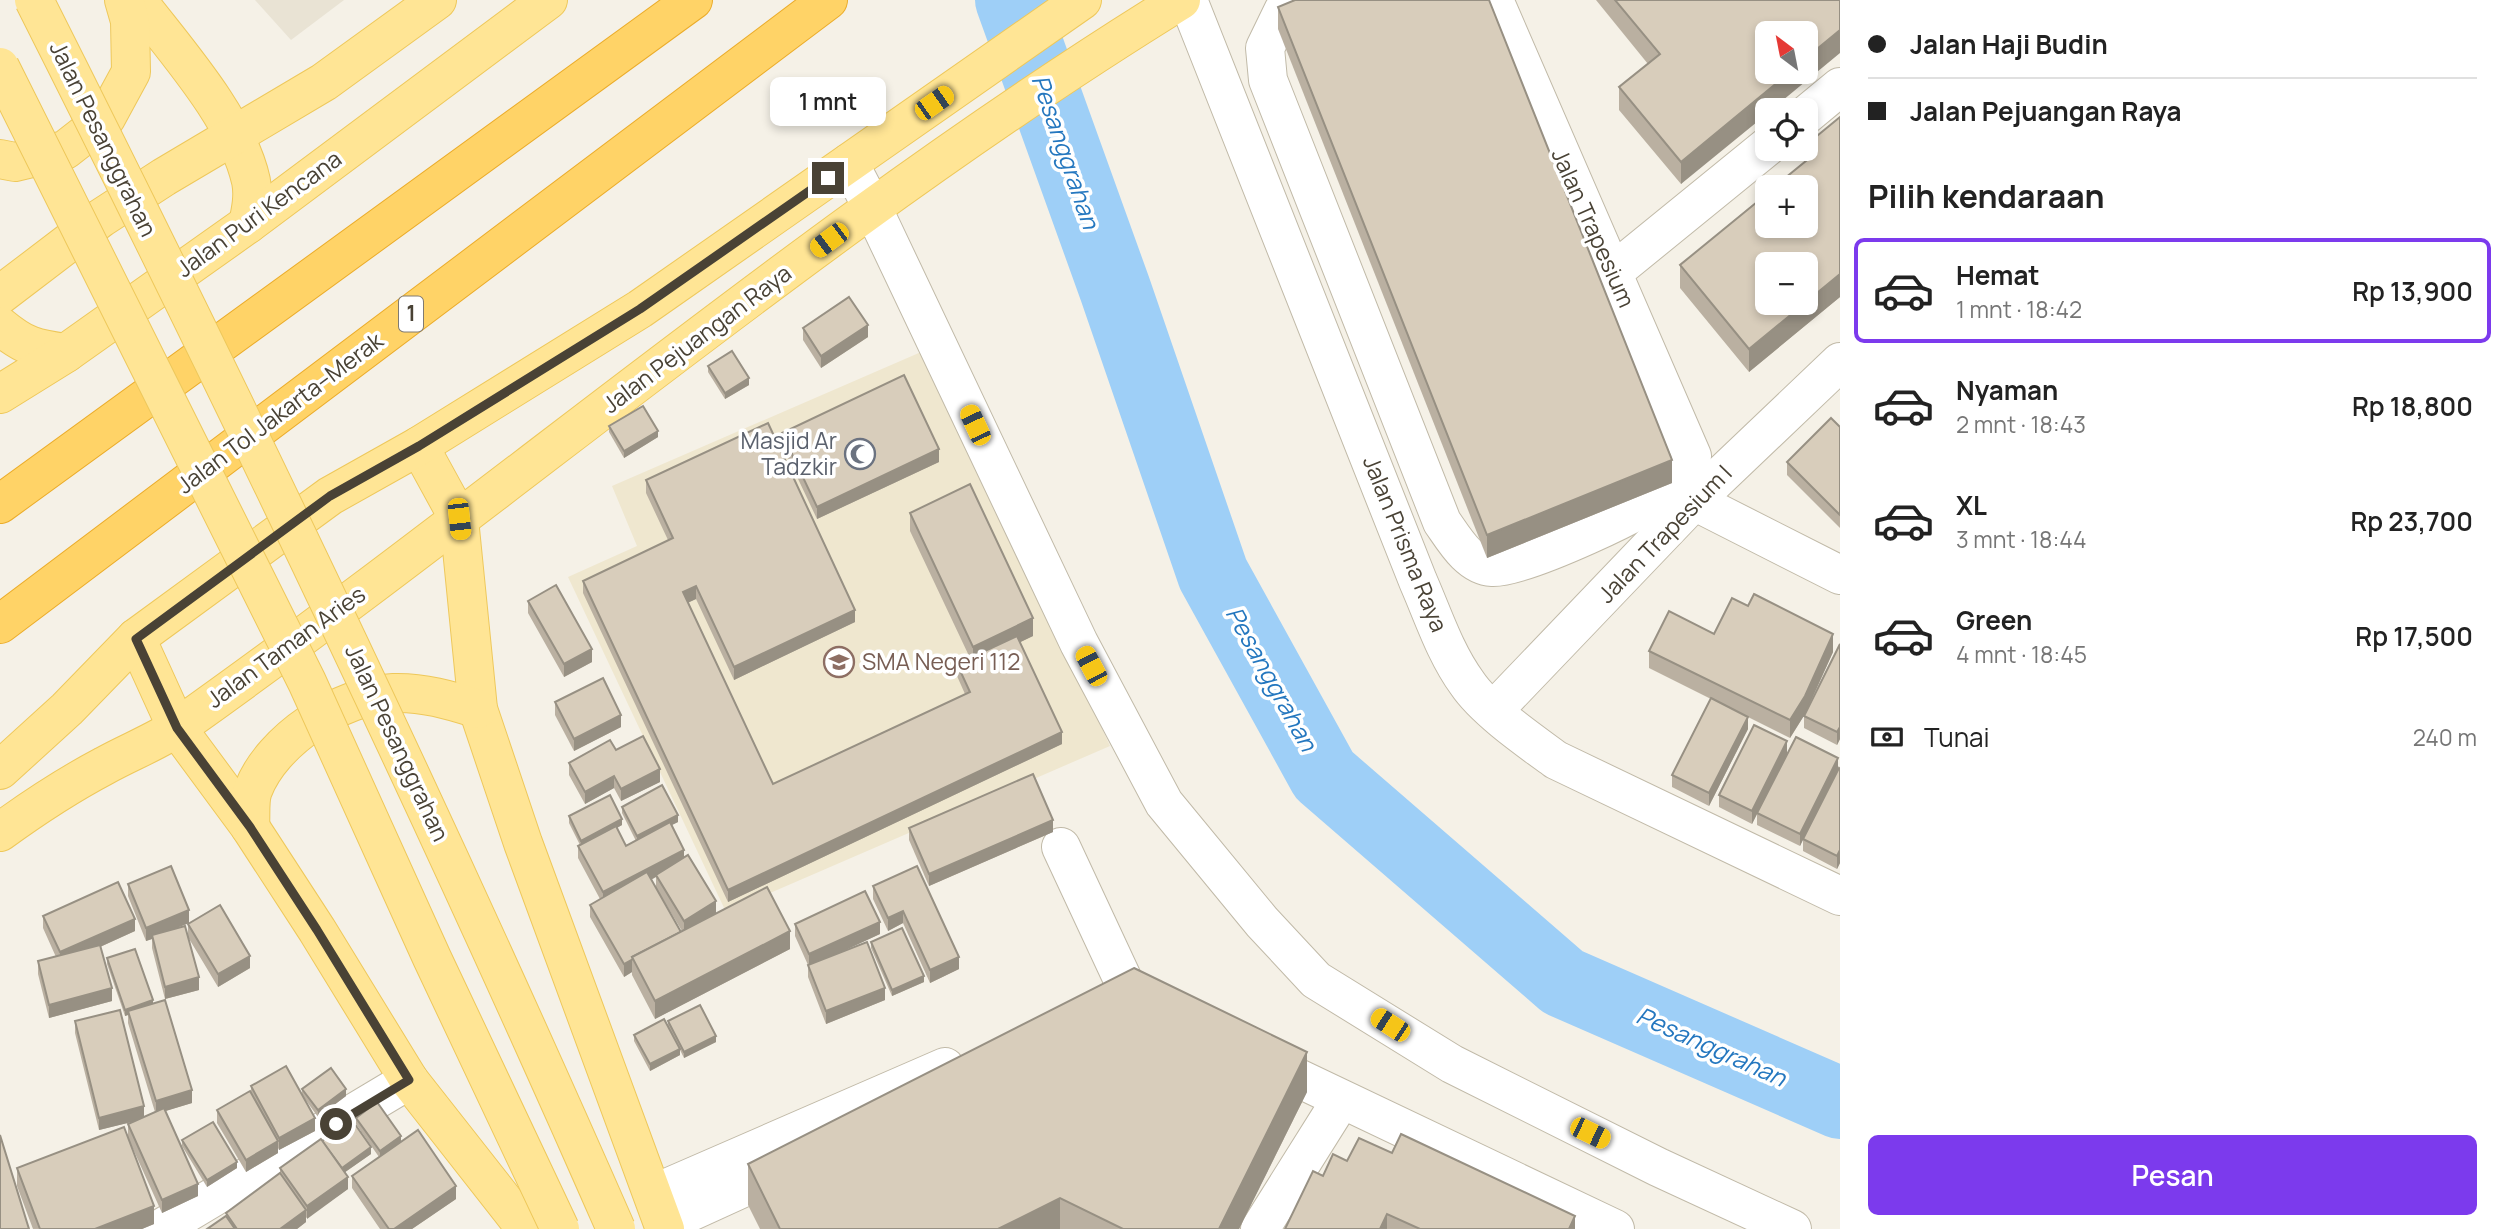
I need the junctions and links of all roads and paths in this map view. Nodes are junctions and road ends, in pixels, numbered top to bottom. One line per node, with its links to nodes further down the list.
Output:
1 (34, 0): 54 (main road, Jalan Pesanggrahan, bridge)
2 (124, 0): 18 (main road)
3 (137, 0): 16 (main road)
4 (437, 0): 16 (main road)
5 (548, 0): 21 (main road, Jalan Puri Kencana)
6 (693, 0): 30 (highway)
7 (1181, 0): 20 (main road, Jalan Pejuangan Raya)
8 (1188, 0): 36 (street, Jalan Prisma Raya)
9 (1297, 0): 22 (street, Jalan Trapesium)
10 (1494, 0): 22 (street, Jalan Trapesium)
11 (1080, 1): 19 (main road)
12 (826, 2): 33 (highway, Jalan Tol Jakarta–Merak / 1)
13 (0, 67): 53 (main road, bridge)
14 (1840, 87): 15 (street)
15 (1818, 105)
16 (234, 136): 21 (main road); 23 (main road)
17 (1755, 157): 22 (street)
18 (0, 159)
19 (849, 163): 20 (street); 28 (main road)
20 (872, 207): 31 (main road, Jalan Pejuangan Raya); 57 (street)
21 (248, 224): 25 (main road, Jalan Puri Kencana)
22 (1612, 273)
23 (0, 295)
24 (0, 326): 25 (main road)
25 (66, 353): 27 (main road, Jalan Puri Kencana)
26 (1840, 362): 29 (street, Jalan Trapesium I)
27 (0, 394)
28 (419, 446): 31 (main road); 34 (main road)
29 (1694, 501): 32 (street); 36 (street, Jalan Trapesium I)
30 (0, 504)
31 (459, 519): 35 (main road); 37 (main road, Jalan Taman Aries)
32 (1840, 575)
33 (0, 624)
34 (136, 639): 37 (main road); 38 (main road)
35 (478, 709): 39 (main road); 50 (main road)
36 (1494, 710): 42 (street, Jalan Prisma Raya)
37 (177, 728): 39 (main road); 40 (main road, Jalan Taman Aries)
38 (0, 770)
39 (250, 827): 48 (main road)
40 (0, 832)
41 (1061, 847): 43 (street)
42 (1840, 896)
43 (1130, 995): 44 (street); 45 (street)
44 (1092, 1009)
45 (1167, 1013)
46 (1229, 1044): 49 (street)
47 (979, 1052): 50 (street)
48 (409, 1080): 51 (street); 52 (main road)
49 (1340, 1100): 55 (street); 56 (street)
50 (661, 1216)
51 (160, 1229)
52 (526, 1229)
53 (560, 1229)
54 (616, 1229)
55 (1260, 1229)
56 (1615, 1229)
57 (1791, 1229)

